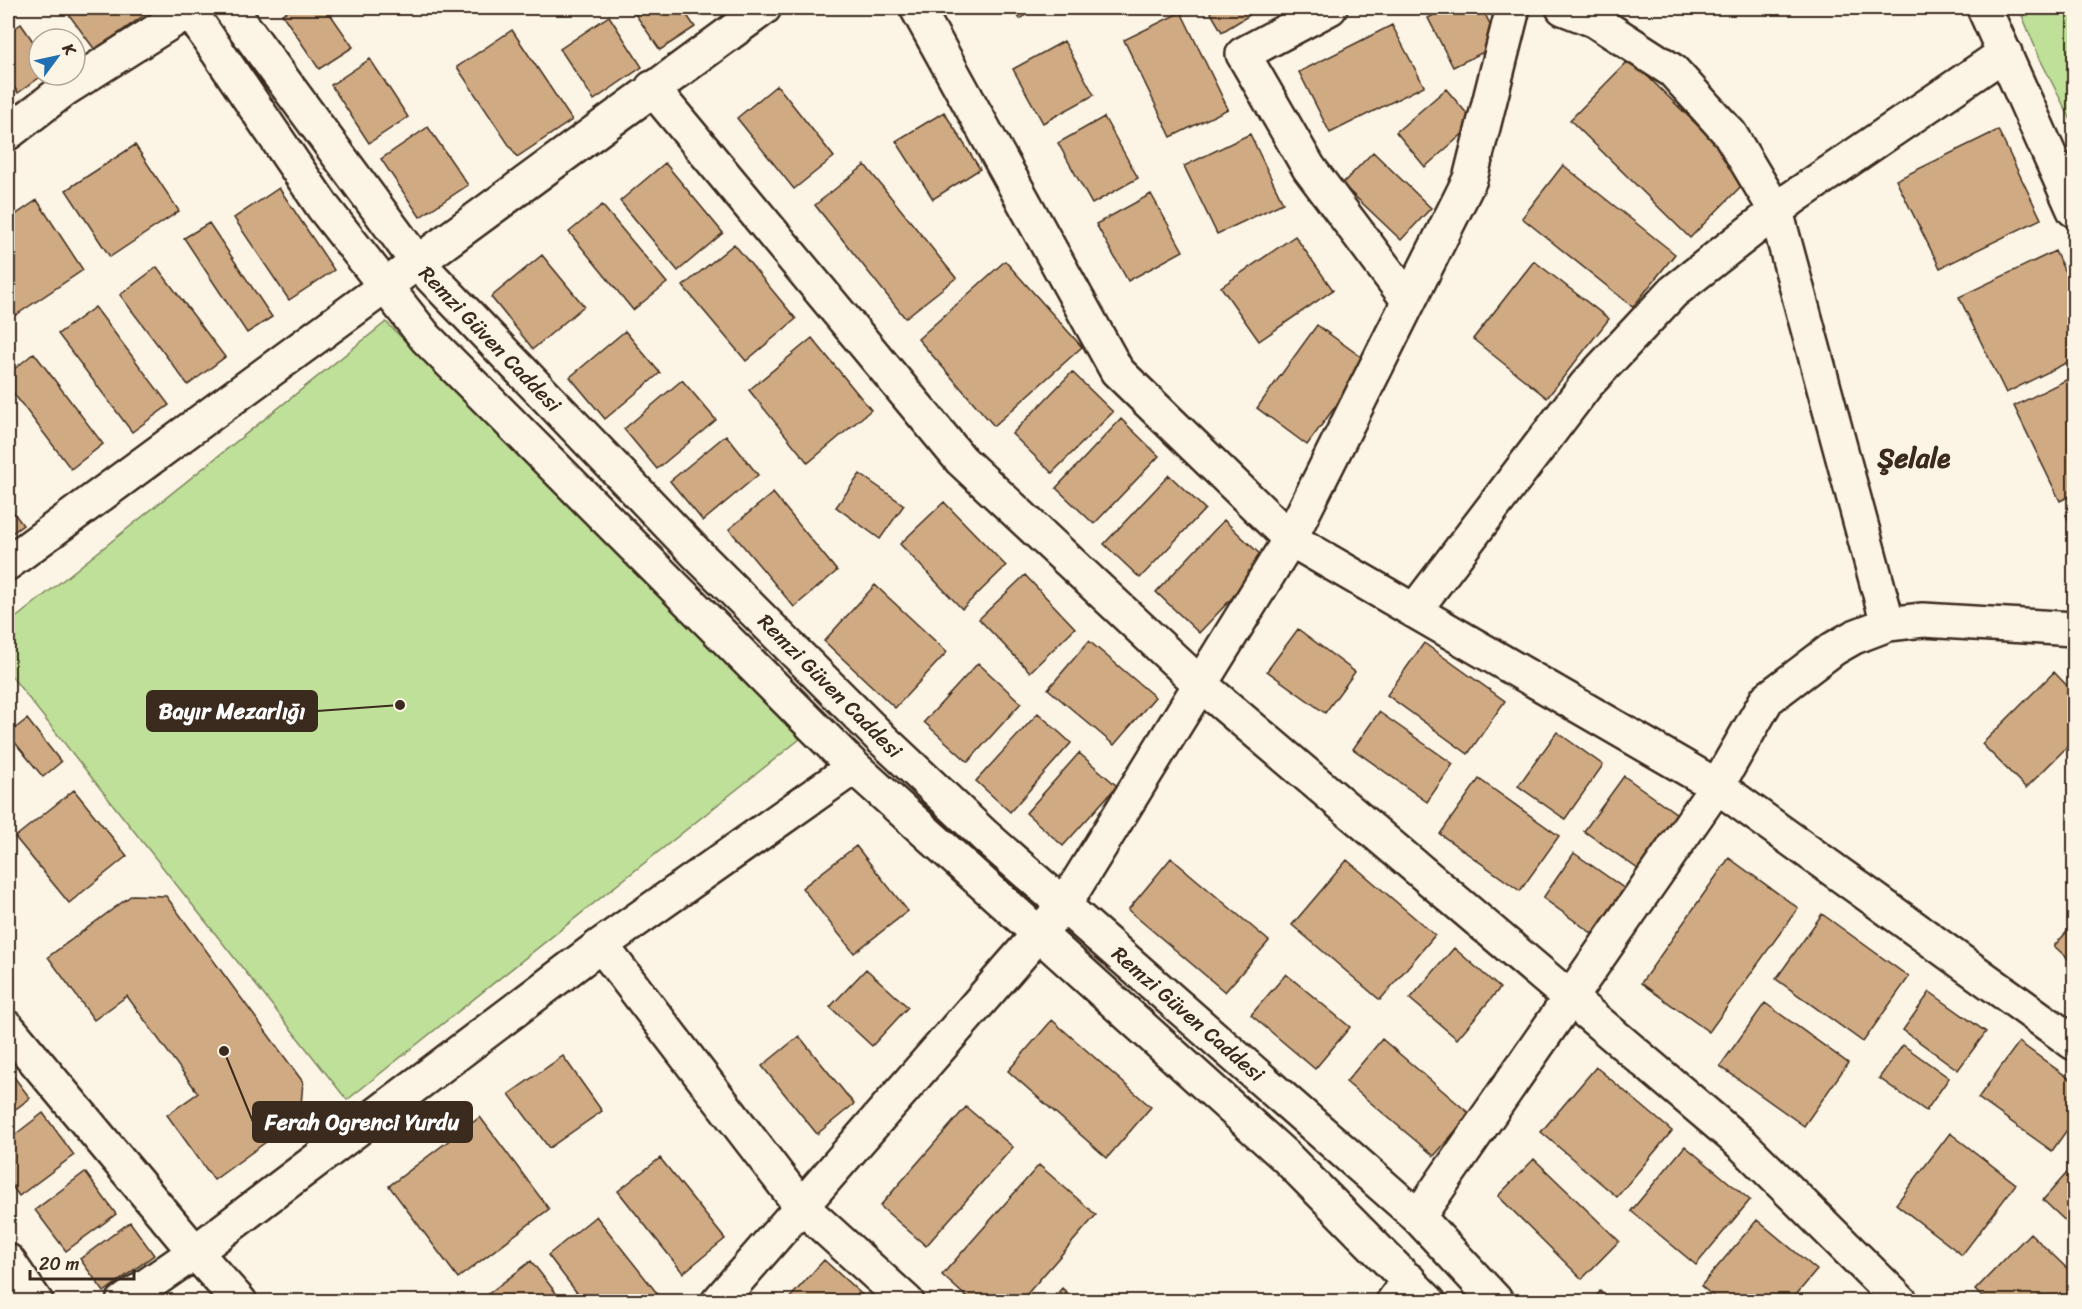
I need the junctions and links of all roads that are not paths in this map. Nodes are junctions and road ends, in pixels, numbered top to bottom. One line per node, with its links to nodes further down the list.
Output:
1 (191, 8): 11 (street); 15 (street, Remzi Güven Caddesi)
2 (230, 8): 14 (street, Remzi Güven Caddesi)
3 (764, 8): 10 (street)
4 (917, 8): 17 (street)
5 (1330, 8): 16 (street)
6 (1513, 8): 16 (street)
7 (1563, 8): 13 (street)
8 (1984, 8): 9 (street)
9 (2005, 53): 12 (street); 13 (street)
10 (652, 88): 14 (street); 22 (street)
11 (8, 133)
12 (2074, 210)
13 (1776, 211): 19 (street); 20 (street)
14 (417, 262): 15 (street); 25 (street, Remzi Güven Caddesi)
15 (385, 285): 18 (street); 23 (street, Remzi Güven Caddesi)
16 (1409, 301): 17 (street)
17 (1290, 539): 19 (street); 22 (street)
18 (8, 563)
19 (1414, 611): 24 (street)
20 (1888, 624): 21 (street); 24 (street)
21 (2074, 629)
22 (1200, 684): 25 (street); 28 (street)
23 (854, 767): 26 (street, Remzi Güven Caddesi); 27 (street)
24 (1717, 786): 28 (street); 30 (street)
25 (1064, 905): 26 (street); 32 (street, Remzi Güven Caddesi)
26 (1039, 934): 31 (street); 35 (street, Remzi Güven Caddesi)
27 (601, 945): 31 (street); 33 (street)
28 (1569, 997): 32 (street); 42 (street)
29 (8, 1028): 33 (street)
30 (2074, 1043)
31 (801, 1206): 39 (street); 40 (street)
32 (1418, 1217): 41 (street, Remzi Güven Caddesi)
33 (195, 1252): 37 (street); 38 (street)
34 (8, 1264): 36 (street)
35 (1410, 1294)
36 (36, 1302)
37 (123, 1302)
38 (240, 1302)
39 (718, 1302)
40 (907, 1302)
41 (1497, 1302)
42 (1901, 1302)

